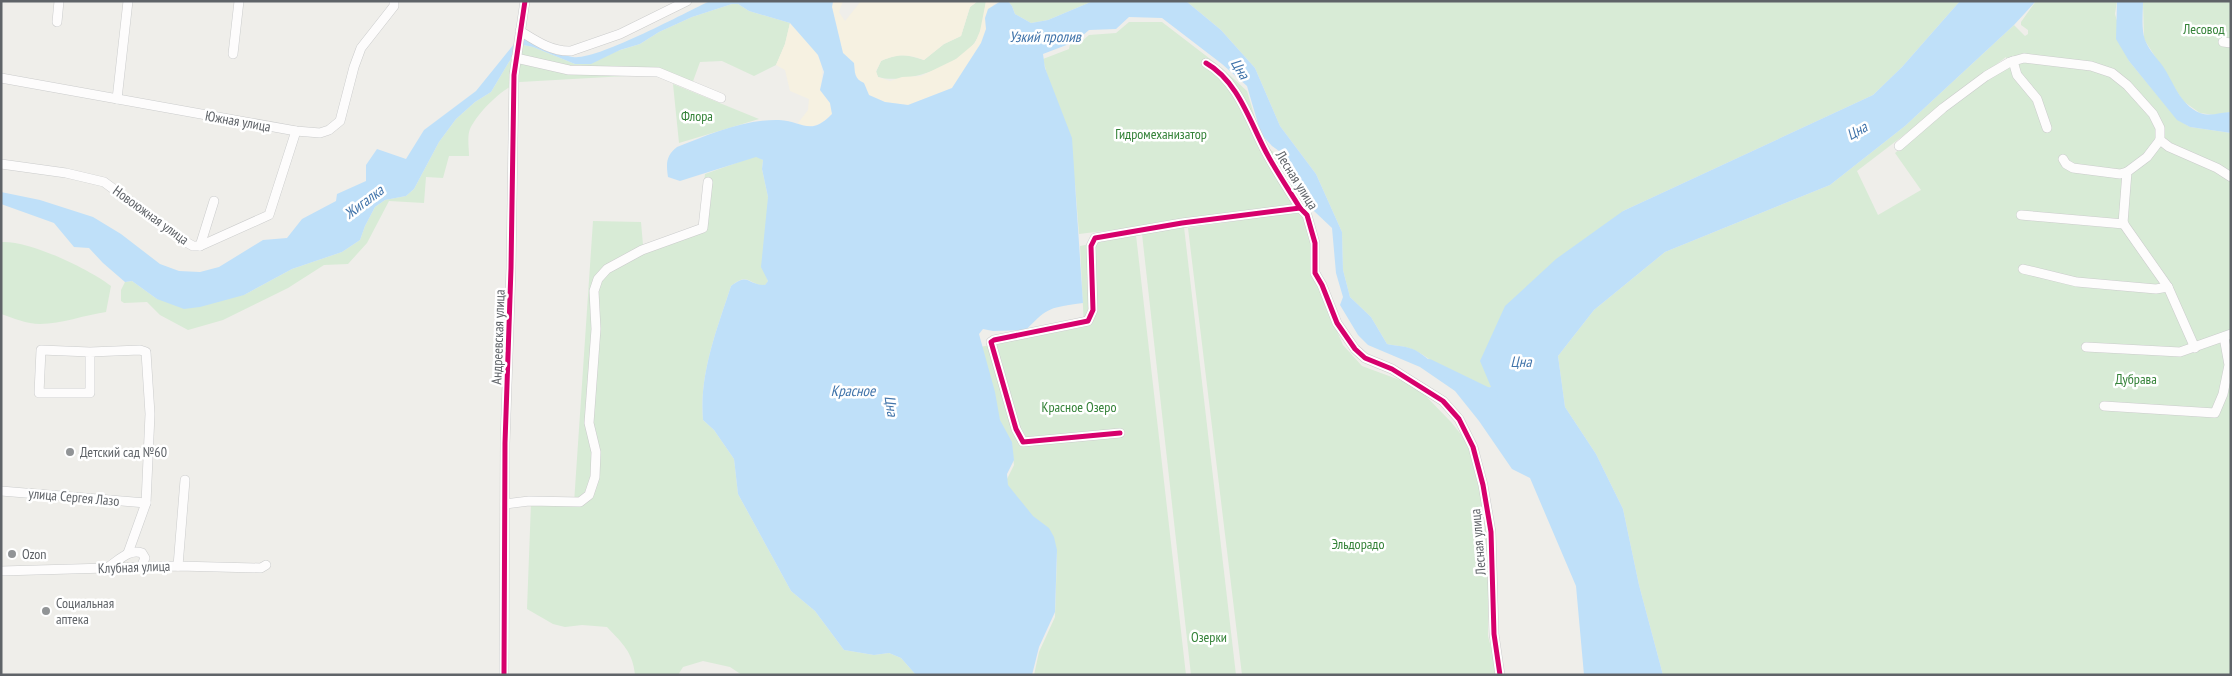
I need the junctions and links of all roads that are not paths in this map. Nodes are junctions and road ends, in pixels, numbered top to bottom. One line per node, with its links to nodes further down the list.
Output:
1 (60, 1): 7 (street)
2 (128, 1): 15 (street)
3 (239, 1): 9 (street)
4 (394, 1): 17 (street, Южная улица)
5 (525, 1): 8 (street, Андреевская улица)
6 (687, 1): 8 (street)
7 (57, 22)
8 (520, 34): 10 (street, Андреевская улица)
9 (233, 54)
10 (516, 55): 14 (street); 41 (street, Андреевская улица)
11 (2013, 61): 16 (street); 18 (street); 19 (street)
12 (1206, 64): 26 (street, Лесная улица)
13 (1, 78): 15 (street, Южная улица)
14 (721, 98)
15 (117, 99): 17 (street, Южная улица)
16 (2047, 128)
17 (296, 131): 29 (street, Новоюжная улица)
18 (2160, 140): 22 (street); 23 (street)
19 (1899, 146)
20 (2063, 159): 22 (street)
21 (1, 164): 29 (street, Новоюжная улица)
22 (2127, 172): 28 (street)
23 (2231, 177)
24 (708, 182): 41 (street)
25 (214, 201): 29 (street)
26 (1300, 208): 37 (street); 49 (street, Лесная улица)
27 (2021, 215): 28 (street)
28 (2124, 224): 31 (street)
29 (200, 246)
30 (2023, 269): 31 (street)
31 (2168, 287): 34 (street)
32 (2227, 335): 34 (street); 36 (street)
33 (2086, 347): 34 (street)
34 (2195, 348)
35 (90, 352): 35 (street); 40 (street)
36 (2104, 406)
37 (1120, 433)
38 (185, 480): 44 (street)
39 (1, 491): 40 (street, улица Сергея Лазо)
40 (146, 503): 42 (street)
41 (505, 504): 48 (street, Андреевская улица)
42 (128, 553): 45 (street); 46 (street)
43 (266, 565): 44 (street, Клубная улица)
44 (178, 566): 45 (street, Клубная улица)
45 (141, 567): 46 (street, Клубная улица)
46 (106, 568): 47 (street, Клубная улица)
47 (1, 571)
48 (504, 675)
49 (1500, 675)

